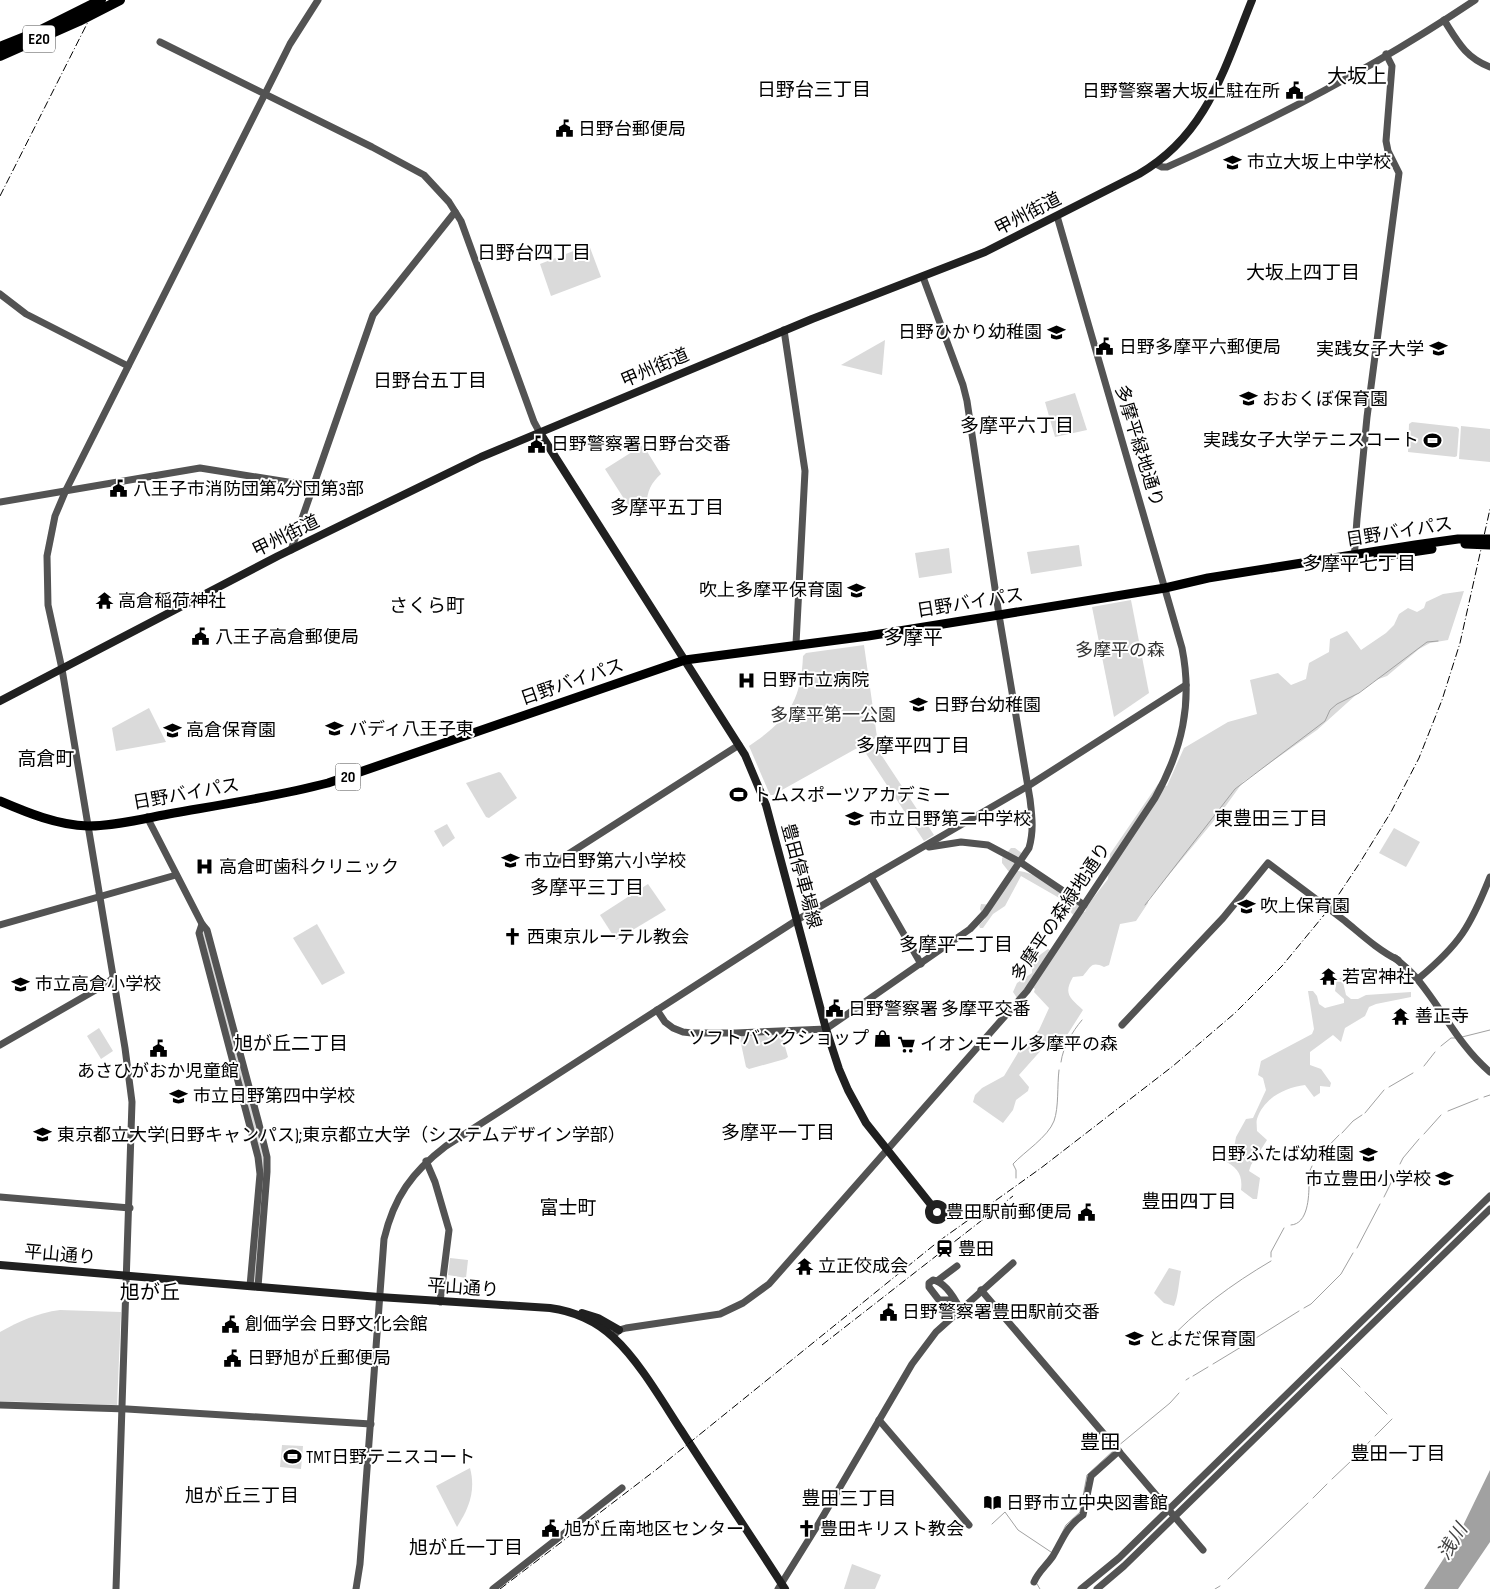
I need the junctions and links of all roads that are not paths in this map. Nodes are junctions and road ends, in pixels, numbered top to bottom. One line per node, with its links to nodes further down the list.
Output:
1 (120, 0): 5 (highway)
2 (318, 0): 12 (street)
3 (1252, 0): 13 (main road, 甲州街道)
4 (1476, 0): 6 (street)
5 (105, 3): 8 (highway, E20); 10 (highway, E20)
6 (1444, 20): 9 (street); 11 (street)
7 (160, 42): 12 (street)
8 (0, 47)
9 (1386, 54): 13 (street); 28 (street)
10 (0, 56)
11 (1490, 67)
12 (266, 94): 14 (street); 19 (street)
13 (1156, 164): 15 (main road, 甲州街道)
14 (455, 212): 20 (street); 21 (street)
15 (1057, 216): 16 (main road, 甲州街道); 29 (street, 多摩平緑地通り)
16 (923, 277): 18 (main road, 甲州街道); 30 (street)
17 (0, 294): 19 (street)
18 (784, 330): 20 (main road, 甲州街道); 31 (street)
19 (128, 366): 22 (street)
20 (540, 433): 27 (main road, 甲州街道); 32 (main road, 豊田停車場線)
21 (313, 486): 22 (street); 27 (street)
22 (66, 490): 23 (street); 33 (street)
23 (0, 502)
24 (1490, 539): 25 (highway, 日野バイパス / 20)
25 (1478, 541): 26 (highway, 日野バイパス / 20); 28 (highway, 日野バイパス / 20)
26 (1490, 545)
27 (291, 550): 33 (main road, 甲州街道)
28 (1354, 558): 29 (highway, 日野バイパス / 20)
29 (1165, 588): 30 (highway, 日野バイパス / 20); 34 (street, 多摩平緑地通り)
30 (999, 615): 31 (highway, 日野バイパス / 20); 37 (street)
31 (796, 644): 32 (highway, 日野バイパス / 20)
32 (685, 660): 36 (main road, 豊田停車場線); 39 (highway, 日野バイパス / 20)
33 (62, 669): 35 (main road, 甲州街道); 40 (street)
34 (1186, 685): 37 (street); 50 (street, 多摩平の森緑地通り)
35 (0, 701)
36 (739, 745): 44 (street); 51 (main road, 豊田停車場線)
37 (1028, 786): 41 (street); 45 (street)
38 (0, 800): 40 (highway, 日野バイパス / 20)
39 (147, 818): 40 (highway, 日野バイパス / 20); 46 (street)
40 (88, 826): 49 (street)
41 (944, 835): 42 (street); 43 (street)
42 (946, 843): 43 (street); 45 (street)
43 (921, 849): 47 (street)
44 (559, 860)
45 (1020, 862): 50 (street); 53 (street)
46 (176, 875): 49 (street); 73 (street)
47 (871, 877): 51 (street); 53 (street)
48 (1490, 877): 55 (street)
49 (99, 896): 52 (street); 54 (street)
50 (1084, 905): 61 (street, 多摩平の森緑地通り)
51 (797, 920): 56 (street); 58 (main road, 豊田停車場線)
52 (0, 925)
53 (921, 964): 58 (street)
54 (113, 978): 59 (street); 66 (street)
55 (1418, 979): 57 (street); 60 (street)
56 (657, 1010): 58 (street); 62 (street)
57 (1122, 1025)
58 (826, 1029): 61 (main road, 豊田停車場線)
59 (0, 1045)
60 (1490, 1072)
61 (887, 1150): 65 (main road, 豊田停車場線); 78 (street, 多摩平の森緑地通り)
62 (426, 1161): 75 (street); 76 (street)
63 (1490, 1196): 85 (street)
64 (0, 1197): 66 (street)
65 (932, 1206)
66 (130, 1208): 71 (street)
67 (1490, 1209): 86 (street)
68 (1013, 1263): 74 (street)
69 (0, 1265): 71 (main road, 平山通り)
70 (956, 1266): 72 (street)
71 (127, 1276): 73 (main road, 平山通り); 80 (street)
72 (937, 1281): 77 (street); 77 (street)
73 (254, 1286): 75 (main road, 平山通り)
74 (981, 1290): 77 (street); 83 (street)
75 (379, 1297): 76 (main road, 平山通り); 82 (street)
76 (440, 1302): 78 (main road, 平山通り)
77 (960, 1309): 81 (street)
78 (616, 1333): 90 (main road)
79 (0, 1405): 80 (street)
80 (123, 1409): 82 (street); 91 (street)
81 (879, 1420): 87 (street); 90 (street)
82 (370, 1424): 92 (street)
83 (1118, 1450): 85 (street); 89 (street)
84 (622, 1488): 93 (street)
85 (1169, 1510): 86 (street); 94 (street)
86 (1175, 1517): 88 (street); 95 (street)
87 (969, 1525)
88 (1204, 1550)
89 (1034, 1582)
90 (781, 1587)
91 (116, 1589)
92 (356, 1589)
93 (493, 1589)
94 (1081, 1589)
95 (1097, 1589)

